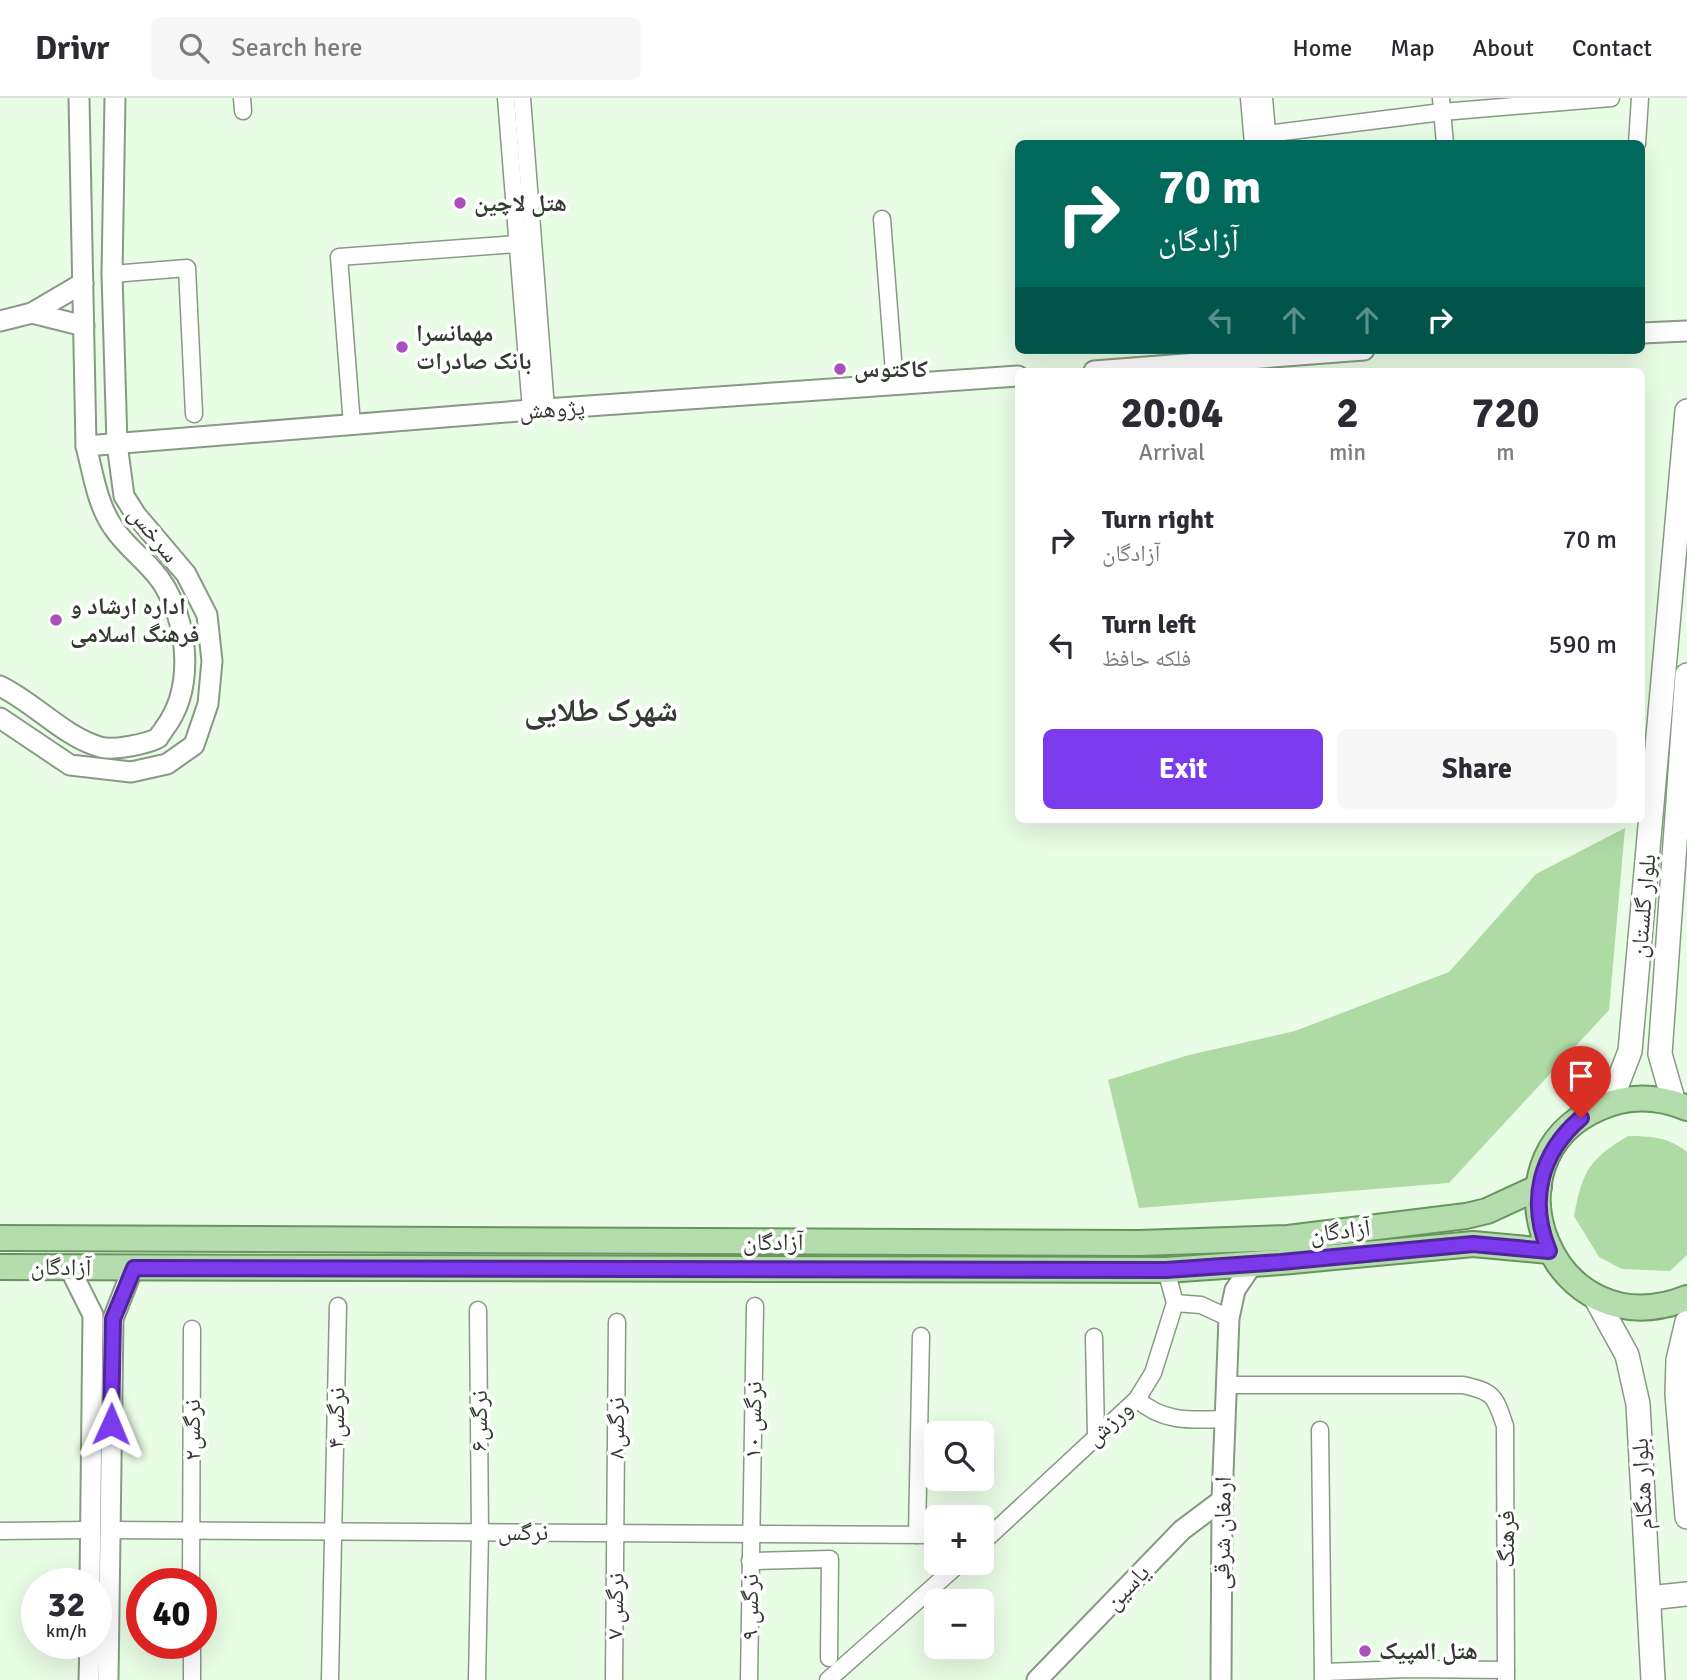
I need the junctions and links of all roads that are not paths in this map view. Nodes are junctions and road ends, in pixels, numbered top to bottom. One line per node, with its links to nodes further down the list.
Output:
1 (79, 98): 17 (street, سرخس)
2 (114, 98): 16 (street, سرخس)
3 (506, 98): 15 (street)
4 (522, 98): 27 (street)
5 (1250, 98): 11 (street)
6 (1264, 98): 10 (street)
7 (1611, 98): 9 (street)
8 (1640, 98): 13 (street)
9 (1442, 105): 10 (street); 12 (street)
10 (1268, 139)
11 (1253, 140)
12 (1445, 140)
13 (1637, 140)
14 (882, 219): 26 (street)
15 (518, 244): 27 (street); 30 (street)
16 (112, 274): 29 (street); 31 (street, سرخس)
17 (83, 283): 18 (street); 20 (street, سرخس)
18 (32, 313): 19 (street); 20 (street)
19 (0, 321)
20 (84, 326): 32 (street, سرخس)
21 (1687, 331): 22 (street)
22 (1645, 333)
23 (1278, 354): 24 (street)
24 (1126, 368)
25 (1015, 376): 26 (street, پژوهش)
26 (895, 385): 27 (street, پژوهش)
27 (539, 410): 30 (street, پژوهش)
28 (1687, 411): 37 (main road, بلوار گلستان)
29 (194, 414)
30 (352, 425): 31 (street, پژوهش)
31 (117, 444): 32 (street, پژوهش); 36 (street, سرخس)
32 (86, 446): 35 (street, سرخس)
33 (1687, 675): 34 (main road, بلوار گلستان)
34 (1687, 684): 38 (main road, بلوار گلستان)
35 (0, 686)
36 (0, 718)
37 (1610, 1103): 38 (main road); 39 (main road)
38 (1681, 1105)
39 (1539, 1187): 41 (main road, آزادگان); 42 (main road)
40 (0, 1238): 41 (main road, آزادگان)
41 (391, 1240): 47 (main road)
42 (1549, 1251): 43 (main road, آزادگان); 49 (main road)
43 (1252, 1265): 48 (main road, آزادگان); 55 (street, ارمغان شرقی)
44 (0, 1267): 45 (main road, آزادگان)
45 (69, 1267): 46 (main road, آزادگان); 68 (street)
46 (134, 1268): 47 (main road, آزادگان); 68 (street)
47 (390, 1269): 48 (main road, آزادگان)
48 (1166, 1270): 51 (street)
49 (1595, 1297): 50 (main road); 83 (main road, بلوار هنگام)
50 (1687, 1298)
51 (1175, 1303): 55 (street); 62 (street, ورزش)
52 (338, 1306): 72 (street, نرگس۴)
53 (755, 1306): 75 (street, نرگس ۱۰)
54 (478, 1310): 73 (street, نرگس۶)
55 (1230, 1318): 61 (street, ارمغان شرقی)
56 (617, 1322): 74 (street, نرگس۸)
57 (1687, 1322): 67 (main road, بلوار هنگام)
58 (192, 1329): 69 (street, نرگس۲)
59 (921, 1336): 76 (street)
60 (1094, 1337): 65 (street)
61 (1227, 1385): 63 (street, ارمغان شرقی); 89 (street, فرهنگ)
62 (1137, 1399): 63 (street); 65 (street, ورزش)
63 (1225, 1419): 66 (street, ارمغان شرقی)
64 (1320, 1430): 90 (street)
65 (1096, 1436): 70 (street, ورزش)
66 (1222, 1500): 87 (street, یاسین); 100 (street, ارمغان شرقی)
67 (1687, 1517)
68 (100, 1530): 69 (street, نرگس); 71 (street, نرگس); 79 (street); 92 (street)
69 (191, 1530): 72 (street, نرگس); 80 (street, نرگس۲)
70 (994, 1530)
71 (0, 1531)
72 (333, 1531): 73 (street, نرگس); 94 (street, نرگس۴)
73 (480, 1532): 74 (street, نرگس); 95 (street, نرگس۶)
74 (616, 1533): 75 (street, نرگس); 96 (street, نرگس ۷)
75 (751, 1534): 76 (street, نرگس); 78 (street, نرگس ۹)
76 (917, 1535): 77 (street, نرگس)
77 (924, 1535)
78 (750, 1561): 84 (street); 97 (street, نرگس ۹)
79 (93, 1568)
80 (191, 1568)
81 (946, 1575): 98 (street)
82 (1687, 1594): 83 (main road)
83 (1648, 1598): 101 (main road, بلوار هنگام)
84 (829, 1658)
85 (90, 1659): 91 (street)
86 (192, 1659): 93 (street)
87 (1054, 1672): 99 (street, یاسین)
88 (1408, 1675): 89 (street); 90 (street)
89 (1506, 1675)
90 (1323, 1676)
91 (89, 1680)
92 (108, 1680)
93 (192, 1680)
94 (330, 1680)
95 (477, 1680)
96 (614, 1680)
97 (749, 1680)
98 (828, 1680)
99 (1037, 1680)
100 (1221, 1680)
101 (1653, 1680)

